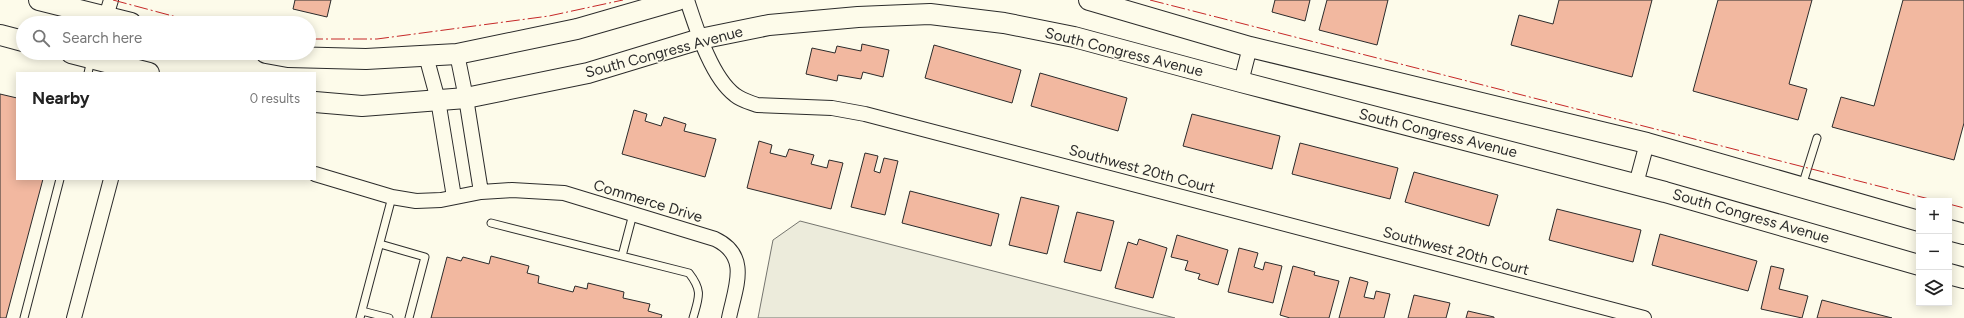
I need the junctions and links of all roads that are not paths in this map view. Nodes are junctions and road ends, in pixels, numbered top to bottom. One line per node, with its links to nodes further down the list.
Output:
1 (39, 0): 5 (main road)
2 (678, 0): 10 (main road)
3 (687, 0): 8 (street, Southwest 20th Court)
4 (1089, 0): 9 (main road)
5 (107, 13)
6 (0, 35): 7 (main road)
7 (16, 39)
8 (700, 39): 15 (main road, South Congress Avenue); 16 (main road, South Congress Avenue); 46 (street, Southwest 20th Court)
9 (1250, 47): 15 (street); 20 (main road)
10 (457, 54): 11 (main road); 16 (street)
11 (426, 56): 12 (main road); 17 (street)
12 (316, 58)
13 (91, 61): 14 (main road)
14 (144, 72)
15 (1241, 82): 24 (main road, South Congress Avenue)
16 (466, 98): 17 (main road, South Congress Avenue); 26 (street)
17 (438, 100): 18 (main road, South Congress Avenue); 28 (street)
18 (316, 102)
19 (1817, 138): 25 (lane)
20 (1647, 143): 24 (street); 25 (main road)
21 (316, 174): 27 (street, Commerce Drive)
22 (60, 180): 40 (lane)
23 (111, 180): 41 (street)
24 (1636, 184): 36 (main road, South Congress Avenue)
25 (1802, 188): 30 (main road)
26 (481, 192): 28 (street, Commerce Drive); 29 (street, Commerce Drive)
27 (392, 197): 28 (street, Commerce Drive); 34 (lane)
28 (454, 197)
29 (634, 214): 35 (lane); 45 (street, Commerce Drive)
30 (1916, 221)
31 (491, 223): 35 (lane)
32 (1952, 231): 33 (main road)
33 (1964, 234)
34 (380, 244): 39 (lane); 43 (lane)
35 (622, 256): 44 (lane)
36 (1916, 264)
37 (1952, 275): 38 (main road)
38 (1964, 278)
39 (361, 314): 42 (lane)
40 (24, 318)
41 (74, 318)
42 (389, 318)
43 (409, 318)
44 (693, 318)
45 (729, 318)
46 (1644, 318)

